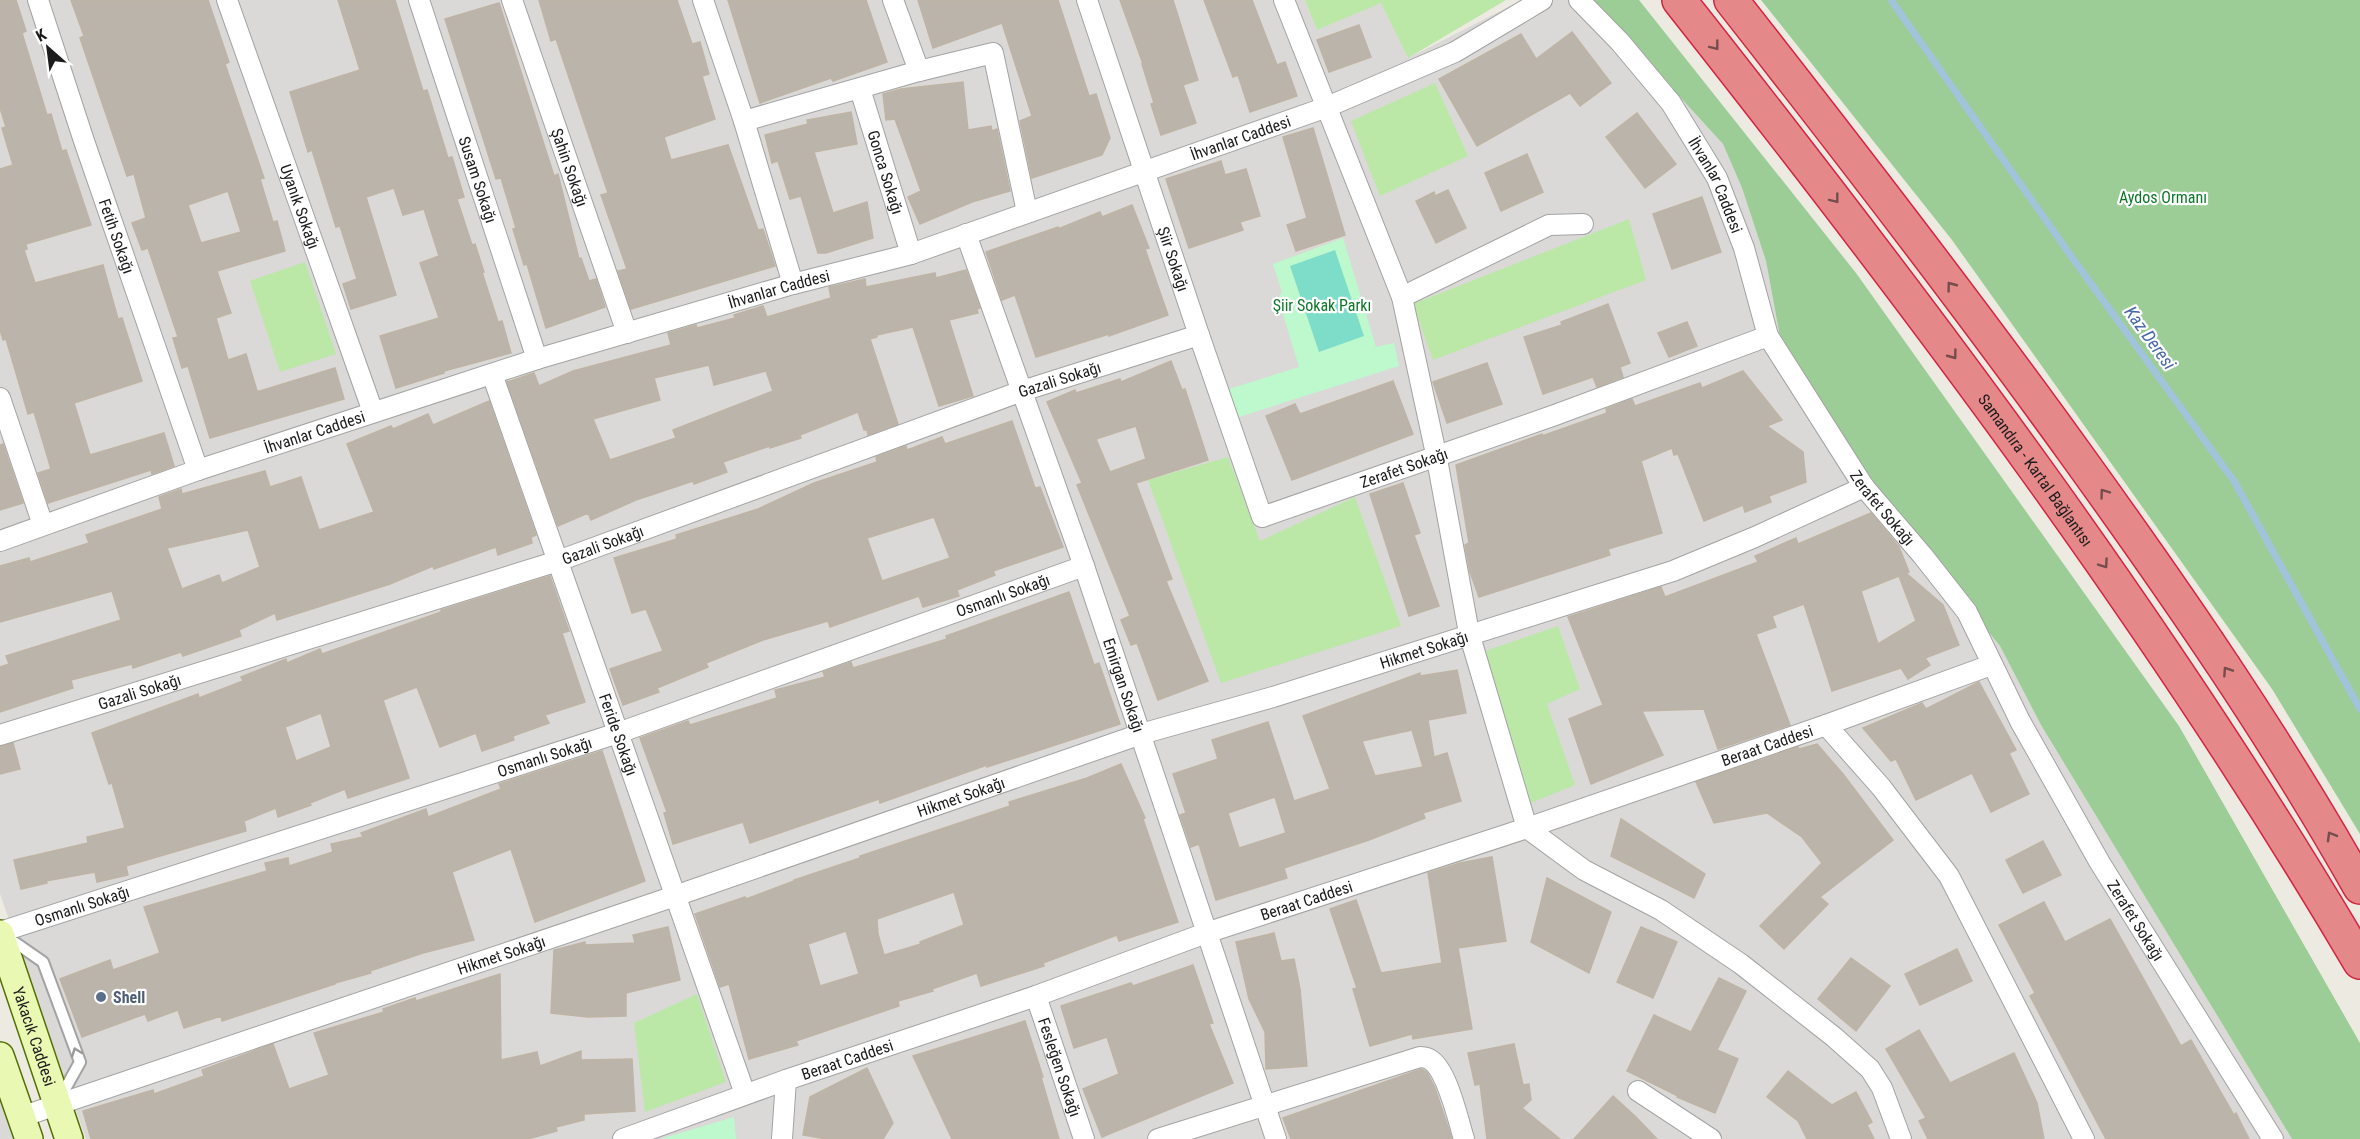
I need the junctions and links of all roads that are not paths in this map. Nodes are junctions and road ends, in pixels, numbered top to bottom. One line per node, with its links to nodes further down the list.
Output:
1 (38, 0): 33 (street, Fetih Sokağı)
2 (227, 0): 31 (street, Uyanık Sokağı)
3 (419, 0): 27 (street, Susam Sokağı)
4 (512, 0): 24 (street, Şahin Sokağı)
5 (703, 0): 16 (street)
6 (893, 0): 13 (street)
7 (1087, 0): 17 (street, Şiir Sokağı)
8 (1284, 0): 15 (street)
9 (1542, 0): 15 (street, İhvanlar Caddesi)
10 (1579, 0): 26 (street, İhvanlar Caddesi)
11 (1679, 0): 51 (highway, Samandıra - Kartal Bağlantısı, one-way to 51)
12 (1731, 0): 47 (highway, one-way to 12)
13 (919, 71): 14 (street); 18 (street)
14 (860, 90): 16 (street); 21 (street, Gonca Sokağı)
15 (1328, 107): 17 (street, İhvanlar Caddesi); 23 (street)
16 (744, 121): 22 (street)
17 (1145, 171): 18 (street, İhvanlar Caddesi); 25 (street, Şiir Sokağı)
18 (1027, 212): 20 (street, İhvanlar Caddesi)
19 (1583, 224): 23 (street)
20 (966, 234): 21 (street, İhvanlar Caddesi); 29 (street, Emirgan Sokağı)
21 (911, 254): 22 (street, İhvanlar Caddesi)
22 (793, 284): 24 (street, İhvanlar Caddesi)
23 (1402, 297): 32 (street)
24 (627, 333): 27 (street, İhvanlar Caddesi)
25 (1199, 335): 29 (street, Gazali Sokağı); 35 (street, Şiir Sokağı)
26 (1767, 336): 32 (street, Zerafet Sokağı); 34 (street, Zerafet Sokağı)
27 (537, 359): 28 (street, İhvanlar Caddesi)
28 (492, 374): 31 (street, İhvanlar Caddesi); 38 (street, Feride Sokağı)
29 (1022, 391): 38 (street, Gazali Sokağı); 39 (street, Emirgan Sokağı)
30 (0, 398): 36 (street)
31 (373, 411): 33 (street, İhvanlar Caddesi)
32 (1436, 454): 35 (street, Zerafet Sokağı); 40 (street)
33 (198, 470): 36 (street, İhvanlar Caddesi)
34 (1864, 487): 40 (street, Hikmet Sokağı); 41 (street, Zerafet Sokağı)
35 (1262, 516)
36 (43, 525): 37 (street, İhvanlar Caddesi)
37 (0, 541)
38 (558, 561): 43 (street, Feride Sokağı); 45 (street, Gazali Sokağı)
39 (1084, 566): 43 (street, Osmanlı Sokağı); 44 (street, Emirgan Sokağı)
40 (1469, 633): 44 (street, Hikmet Sokağı); 46 (street)
41 (1991, 665): 42 (street, Beraat Caddesi); 70 (street, Zerafet Sokağı)
42 (1826, 725): 46 (street, Beraat Caddesi); 69 (street)
43 (618, 733): 48 (street, Feride Sokağı); 49 (street, Osmanlı Sokağı)
44 (1141, 734): 48 (street, Hikmet Sokağı); 50 (street, Emirgan Sokağı)
45 (0, 735)
46 (1527, 828): 50 (street, Beraat Caddesi); 68 (street)
47 (2360, 887)
48 (675, 896): 56 (street, Feride Sokağı); 57 (street, Hikmet Sokağı)
49 (0, 933): 57 (main road, Yakacık Caddesi, one-way to 49)
50 (1206, 933): 52 (street, Beraat Caddesi); 58 (street, Emirgan Sokağı)
51 (2360, 962)
52 (1036, 996): 54 (street, Beraat Caddesi); 63 (street, Fesleğen Sokağı)
53 (0, 1056): 59 (main road, Yakacık Caddesi)
54 (786, 1080): 56 (street, Beraat Caddesi); 62 (street)
55 (1638, 1091): 67 (street)
56 (745, 1094): 61 (street, Beraat Caddesi)
57 (57, 1104): 59 (street, Yakacık Caddesi); 60 (main road, Yakacık Caddesi)
58 (1265, 1104): 64 (street); 65 (street, Emirgan Sokağı); 66 (street)
59 (25, 1128)
60 (69, 1139)
61 (623, 1139)
62 (782, 1139)
63 (1084, 1139)
64 (1158, 1139)
65 (1276, 1139)
66 (1464, 1139)
67 (1711, 1139)
68 (1901, 1139)
69 (2084, 1139)
70 (2273, 1139)

